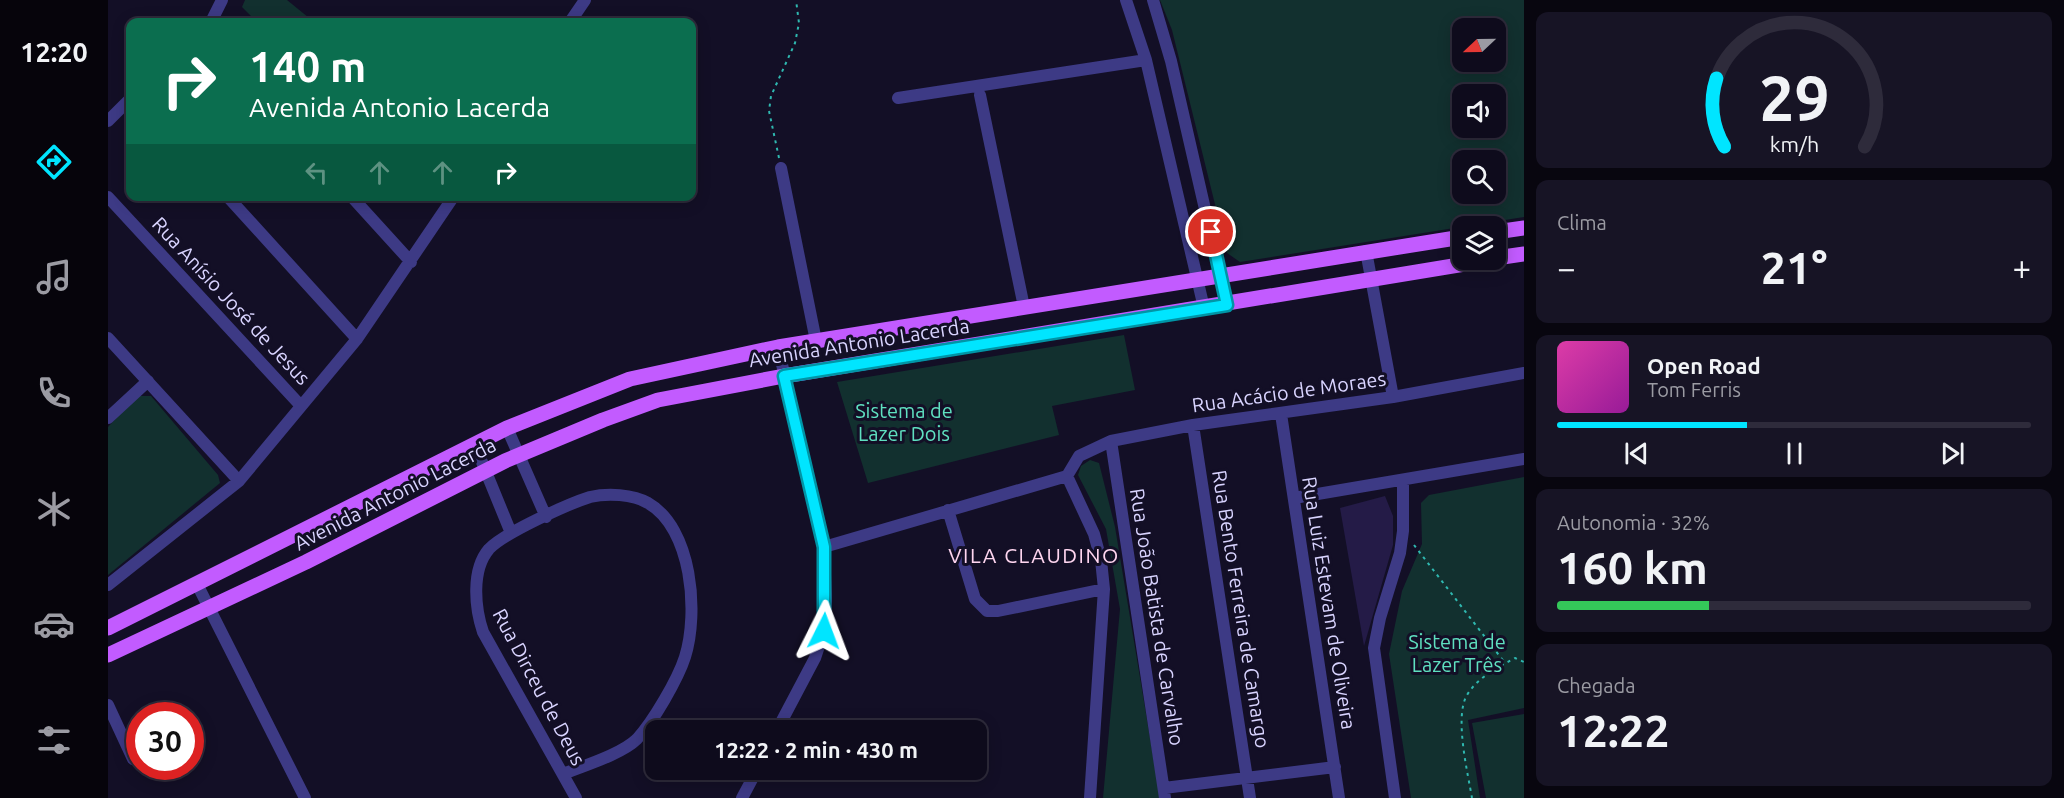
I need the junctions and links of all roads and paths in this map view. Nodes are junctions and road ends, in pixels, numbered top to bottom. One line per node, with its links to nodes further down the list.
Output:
1 (222, 0): 6 (street)
2 (585, 0): 7 (street)
3 (796, 0): 13 (path)
4 (1126, 0): 8 (street)
5 (1154, 0): 26 (street)
6 (213, 18)
7 (573, 18)
8 (1146, 60): 10 (street); 28 (street)
9 (980, 94): 30 (street)
10 (897, 98)
11 (126, 103): 12 (street)
12 (108, 121)
13 (781, 168): 34 (street)
14 (108, 196): 40 (street, Rua Anísio José de Jesus)
15 (232, 201): 33 (street)
16 (356, 201): 24 (street)
17 (451, 201): 24 (street)
18 (1524, 228): 19 (main road)
19 (1506, 231)
20 (1452, 238): 21 (main road, Avenida Antonio Lacerda)
21 (1366, 251): 26 (main road, Avenida Antonio Lacerda); 27 (street)
22 (1524, 254): 23 (main road)
23 (1506, 257)
24 (411, 261): 33 (street)
25 (1452, 266): 27 (main road, Avenida Antonio Lacerda)
26 (1221, 275): 28 (main road, Avenida Antonio Lacerda); 29 (street)
27 (1372, 278): 29 (main road, Avenida Antonio Lacerda); 39 (street)
28 (1198, 279): 30 (main road, Avenida Antonio Lacerda); 31 (street)
29 (1227, 305): 31 (main road, Avenida Antonio Lacerda)
30 (1024, 307): 34 (main road, Avenida Antonio Lacerda)
31 (1204, 308): 37 (main road, Avenida Antonio Lacerda)
32 (108, 338): 38 (street)
33 (357, 339): 40 (street)
34 (816, 341): 35 (main road, Avenida Antonio Lacerda)
35 (778, 347): 37 (street); 44 (main road, Avenida Antonio Lacerda)
36 (1524, 373): 39 (street, Rua Acácio de Moraes)
37 (784, 376): 47 (main road, Avenida Antonio Lacerda); 58 (street)
38 (148, 381): 42 (street); 52 (street)
39 (1393, 397): 41 (street, Rua Acácio de Moraes)
40 (301, 406): 52 (street)
41 (1281, 414): 43 (street, Rua Acácio de Moraes); 53 (street, Rua Luiz Estevam de Oliveira)
42 (108, 418)
43 (1193, 425): 45 (street, Rua Acácio de Moraes); 72 (street, Rua Bento Ferreira de Camargo)
44 (507, 428): 46 (main road, Avenida Antonio Lacerda); 47 (street)
45 (1111, 441): 50 (street, Rua Acácio de Moraes); 74 (street, Rua João Batista de Carvalho)
46 (474, 445): 49 (street); 59 (main road, Avenida Antonio Lacerda)
47 (519, 455): 49 (main road, Avenida Antonio Lacerda); 55 (street)
48 (1524, 459): 51 (street)
49 (486, 470): 57 (street); 62 (main road, Avenida Antonio Lacerda)
50 (1067, 472): 54 (street); 61 (street)
51 (1403, 480): 53 (street); 56 (street)
52 (239, 481): 60 (street)
53 (1294, 498): 70 (street, Rua Luiz Estevam de Oliveira)
54 (948, 510): 58 (street); 61 (street)
55 (546, 517): 57 (street, Rua Dirceu de Deus); 71 (street, Rua Dirceu de Deus)
56 (1403, 531): 66 (path); 81 (street)
57 (511, 533): 71 (street, Rua Dirceu de Deus)
58 (824, 547): 68 (street)
59 (197, 584): 62 (street); 63 (main road, Avenida Antonio Lacerda)
60 (108, 585)
61 (1104, 589): 78 (street)
62 (210, 608): 64 (main road, Avenida Antonio Lacerda); 75 (street)
63 (108, 628)
64 (108, 655)
65 (1524, 662): 66 (path)
66 (1505, 663): 82 (path)
67 (108, 705): 69 (street)
68 (782, 720)
69 (126, 744)
70 (1335, 767): 72 (street); 80 (street, Rua Luiz Estevam de Oliveira)
71 (563, 774): 76 (street, Rua Dirceu de Deus)
72 (1247, 777): 74 (street); 79 (street, Rua Bento Ferreira de Camargo)
73 (752, 780): 77 (street)
74 (1165, 793)
75 (305, 798)
76 (576, 798)
77 (742, 798)
78 (1090, 798)
79 (1250, 798)
80 (1339, 798)
81 (1395, 798)
82 (1472, 798)

